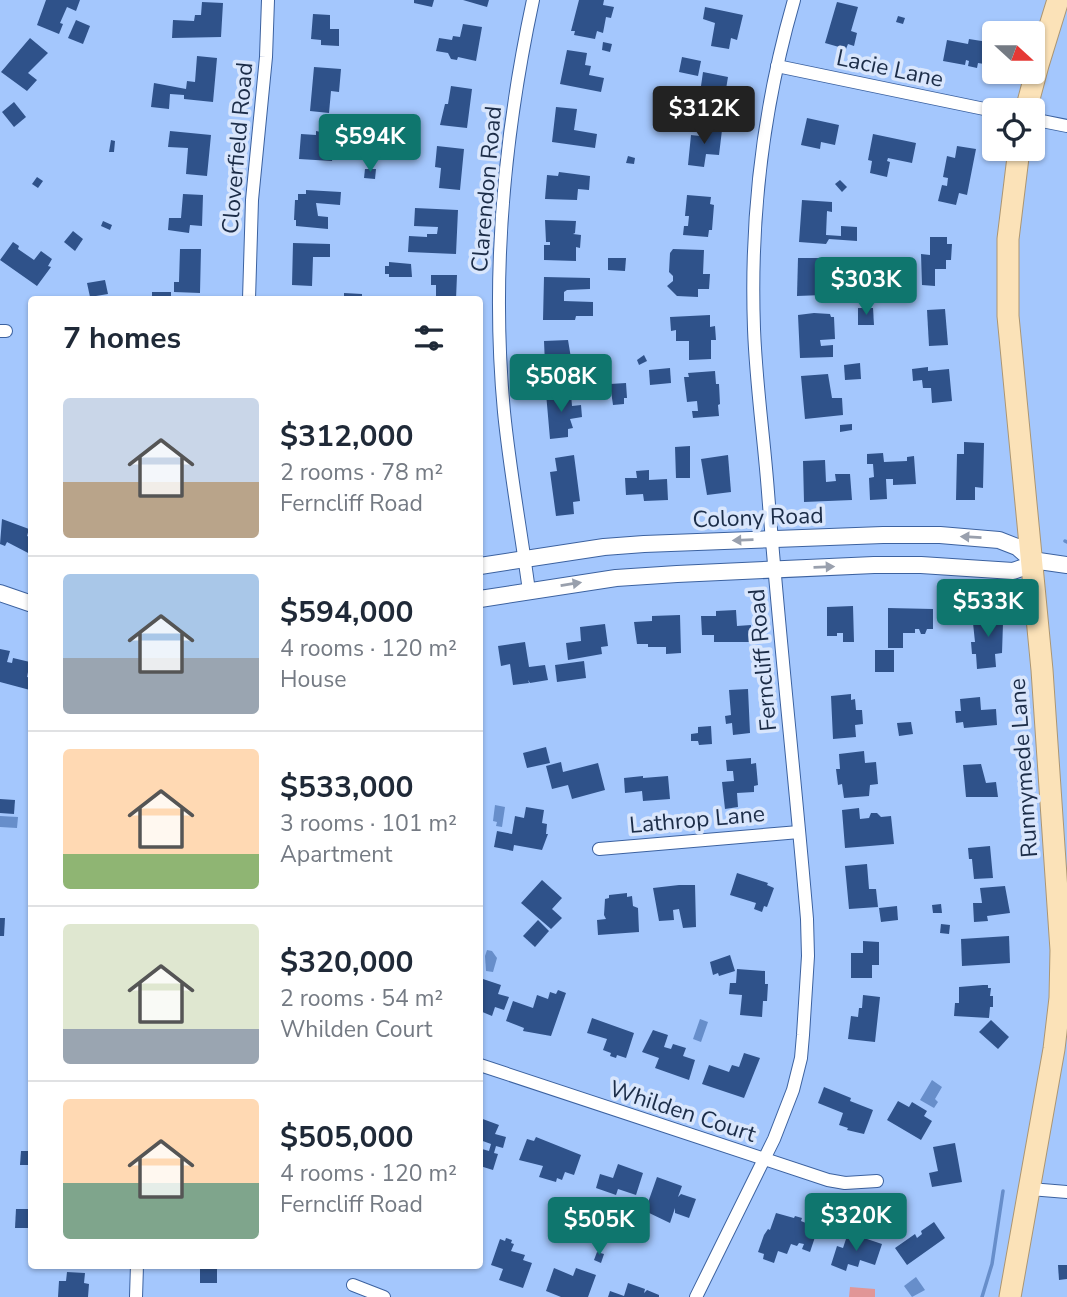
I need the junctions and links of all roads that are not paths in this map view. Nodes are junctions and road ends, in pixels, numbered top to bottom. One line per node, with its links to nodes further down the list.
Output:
1 (268, 0): 11 (street, Cloverfield Road)
2 (533, 0): 13 (street, Clarendon Road)
3 (793, 0): 5 (street, Ferncliff Road)
4 (1058, 0): 6 (main road)
5 (777, 66): 7 (street, Lacie Lane); 12 (street, Ferncliff Road)
6 (1029, 98)
7 (982, 109)
8 (1045, 122): 9 (street)
9 (1067, 126)
10 (1018, 161): 14 (main road, Runnymede Lane)
11 (249, 296)
12 (771, 539): 13 (street, Colony Road, one-way to 13); 14 (street, Colony Road, one-way to 12); 17 (street, Ferncliff Road)
13 (524, 558): 15 (street, Colony Road); 18 (street, Clarendon Road)
14 (1032, 561): 16 (street, Colony Road); 17 (street, Colony Road, one-way to 14); 27 (main road, Runnymede Lane)
15 (483, 565)
16 (1067, 565)
17 (775, 570): 18 (street, Colony Road, one-way to 17); 22 (street, Ferncliff Road)
18 (529, 591): 20 (street, Colony Road)
19 (0, 593): 21 (street)
20 (483, 599)
21 (28, 603)
22 (799, 832): 23 (street, Lathrop Lane); 25 (street, Ferncliff Road)
23 (599, 849)
24 (483, 1066): 25 (street, Whilden Court)
25 (764, 1159): 26 (street, Whilden Court); 33 (street, Ferncliff Road)
26 (877, 1181)
27 (1030, 1189): 28 (street); 34 (main road, Runnymede Lane)
28 (1067, 1192)
29 (137, 1269): 31 (street)
30 (353, 1285): 32 (street)
31 (136, 1297)
32 (384, 1297)
33 (696, 1297)
34 (1010, 1297)

